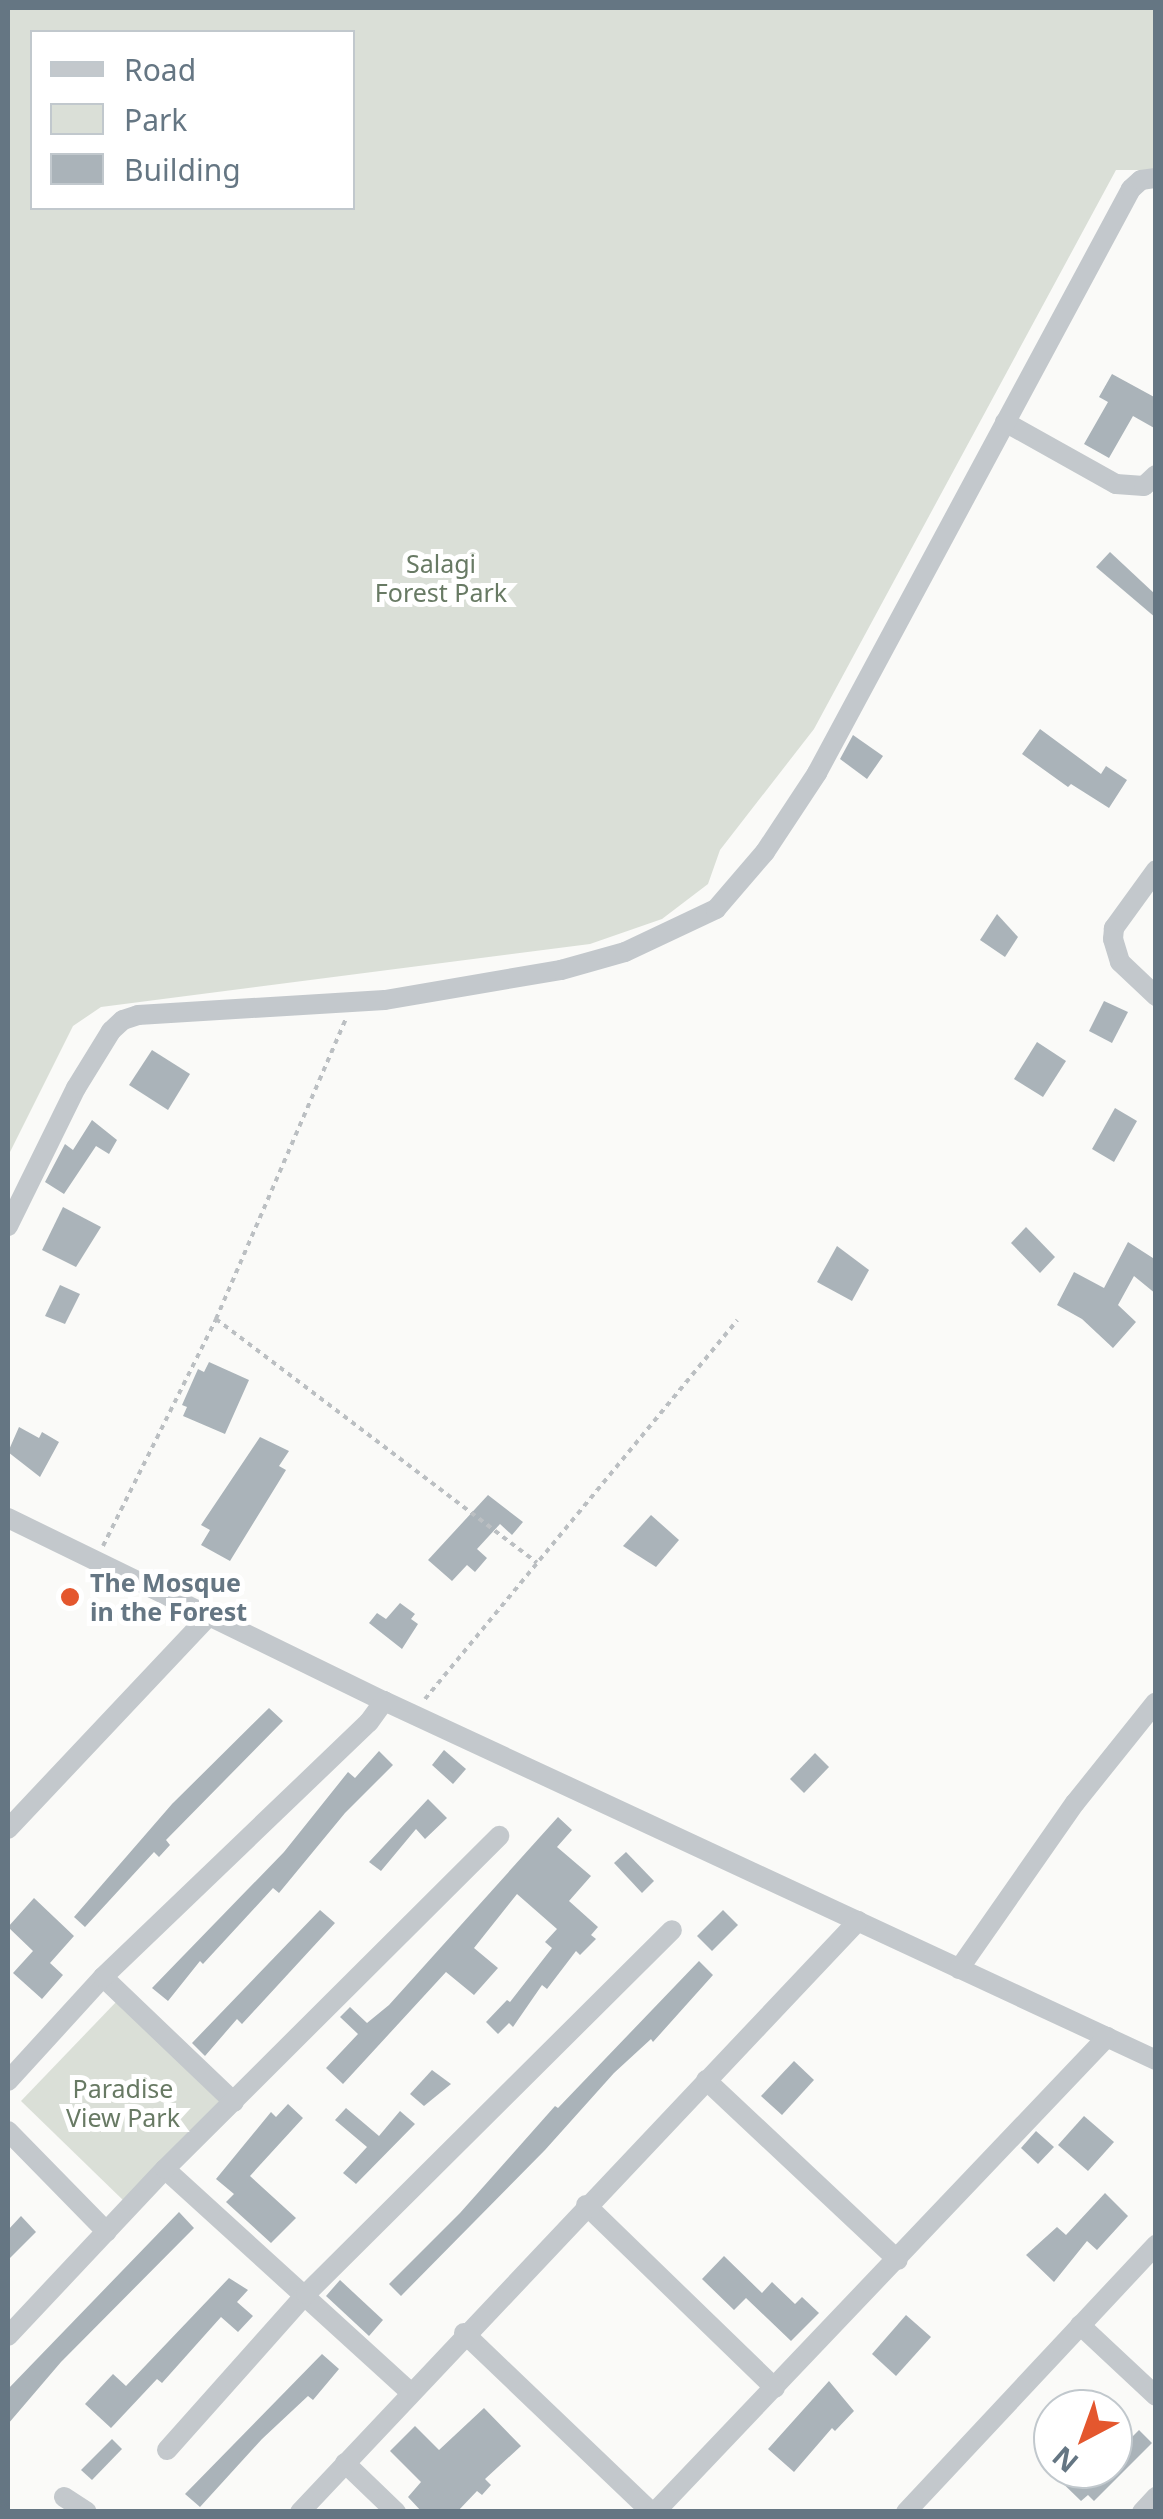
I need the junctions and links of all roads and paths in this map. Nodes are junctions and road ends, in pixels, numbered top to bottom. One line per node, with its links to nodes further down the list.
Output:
1 (1156, 178): 2 (street)
2 (1005, 422): 3 (street); 6 (street)
3 (1156, 475)
4 (1156, 870): 5 (street)
5 (1156, 996)
6 (354, 1001): 7 (street); 8 (path)
7 (8, 1226)
8 (216, 1319): 11 (path); 12 (path)
9 (736, 1320): 12 (path)
10 (8, 1518): 11 (street)
11 (95, 1561): 13 (street)
12 (536, 1563): 16 (path)
13 (210, 1615): 14 (street); 17 (street)
14 (384, 1701): 16 (street); 22 (street)
15 (1156, 1702): 21 (street)
16 (412, 1714): 19 (street)
17 (8, 1829)
18 (500, 1836): 27 (street)
19 (858, 1922): 21 (street); 25 (street)
20 (672, 1930): 34 (street)
21 (960, 1969): 23 (street)
22 (103, 1977): 26 (street); 27 (street)
23 (1107, 2037): 24 (street); 33 (street)
24 (1156, 2060)
25 (706, 2080): 30 (street); 33 (street)
26 (8, 2081)
27 (234, 2102): 29 (street)
28 (8, 2130): 31 (street)
29 (165, 2168): 31 (street); 34 (street)
30 (586, 2205): 36 (street); 38 (street)
31 (107, 2232): 37 (street)
32 (1156, 2245): 35 (street)
33 (898, 2260): 38 (street)
34 (306, 2294): 39 (street); 41 (street)
35 (1080, 2325): 40 (street); 49 (street)
36 (464, 2333): 39 (street); 48 (street)
37 (8, 2336)
38 (775, 2388): 48 (street)
39 (409, 2392): 42 (street)
40 (1156, 2396)
41 (167, 2450)
42 (345, 2463): 46 (street); 47 (street)
43 (64, 2497): 45 (street)
44 (1156, 2497): 50 (street)
45 (87, 2512)
46 (300, 2512)
47 (396, 2512)
48 (653, 2512)
49 (906, 2512)
50 (1142, 2512)

